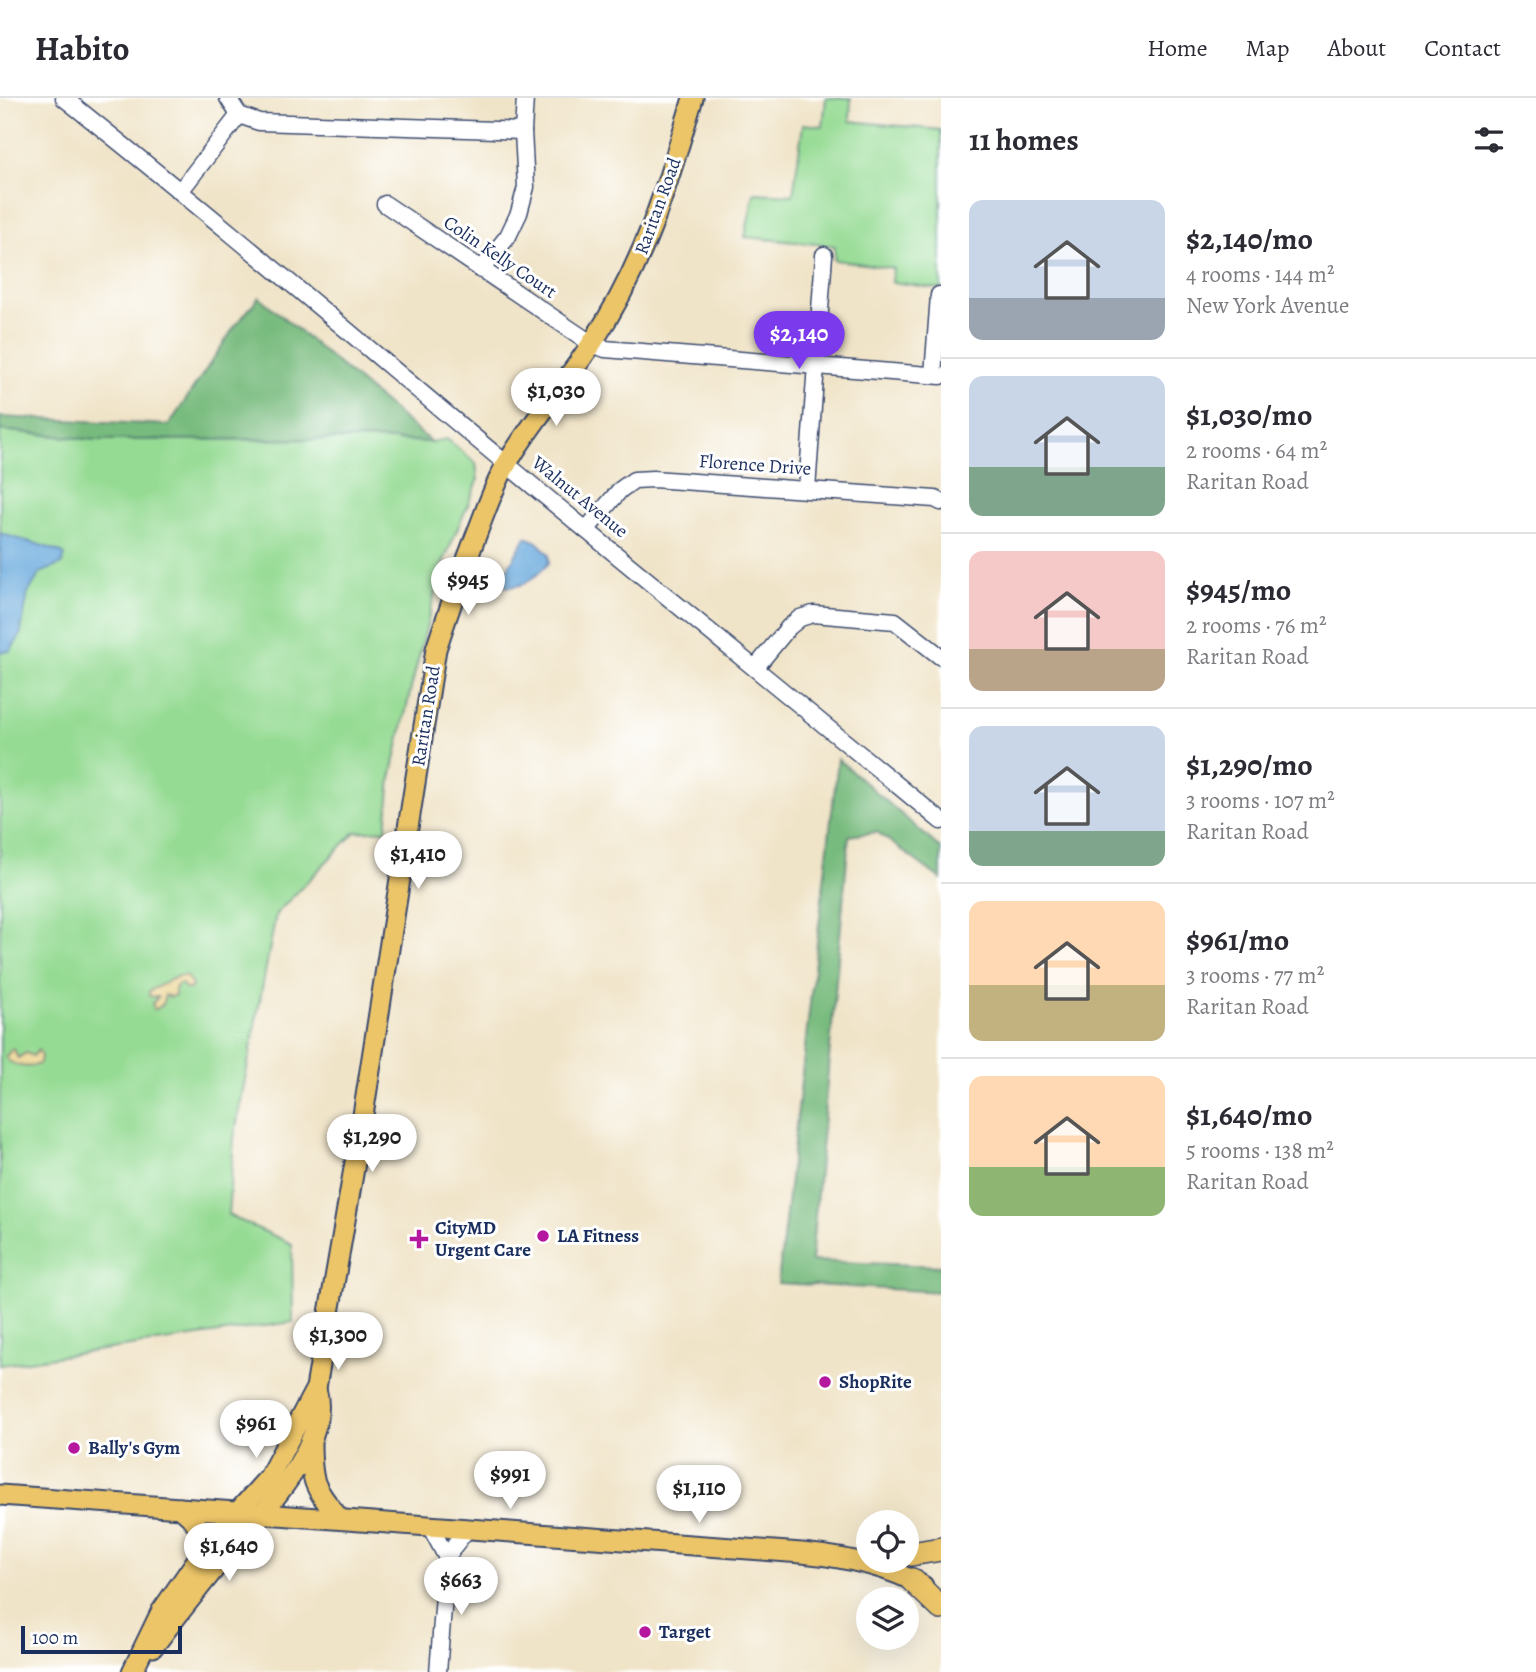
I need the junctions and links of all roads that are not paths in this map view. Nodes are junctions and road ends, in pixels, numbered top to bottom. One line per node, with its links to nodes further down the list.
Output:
1 (64, 98): 7 (street, Walnut Avenue)
2 (228, 98): 5 (street)
3 (525, 98): 6 (street)
4 (693, 98): 12 (main road, Raritan Road)
5 (239, 114): 6 (street); 7 (street)
6 (523, 131): 10 (street)
7 (181, 190): 15 (street, Walnut Avenue)
8 (386, 204): 10 (street, Colin Kelly Court)
9 (824, 255): 13 (street)
10 (481, 270): 12 (street, Colin Kelly Court)
11 (939, 295): 14 (street)
12 (592, 344): 13 (street); 15 (main road, Raritan Road)
13 (817, 367): 14 (street); 16 (street)
14 (937, 376)
15 (506, 464): 18 (street, Walnut Avenue); 22 (main road, Raritan Road)
16 (807, 489): 17 (street, Florence Drive); 18 (street, Florence Drive)
17 (941, 502)
18 (586, 530): 20 (street, Walnut Avenue)
19 (941, 657): 20 (street)
20 (756, 667): 21 (street, Walnut Avenue)
21 (941, 821)
22 (316, 1388): 23 (main road, Raritan Road); 26 (main road, Raritan Road)
23 (312, 1434): 27 (main road, Raritan Road); 28 (main road)
24 (0, 1495): 25 (main road)
25 (180, 1508): 26 (main road); 31 (main road)
26 (239, 1512): 27 (main road); 31 (main road, Raritan Road)
27 (262, 1514): 28 (main road); 40 (main road, Raritan Road)
28 (340, 1518): 29 (main road)
29 (430, 1525): 30 (main road); 36 (street)
30 (468, 1528): 33 (main road); 36 (street)
31 (204, 1550): 40 (main road, Raritan Road)
32 (941, 1551): 35 (highway)
33 (802, 1553): 34 (main road); 37 (main road)
34 (856, 1553)
35 (919, 1553)
36 (447, 1558): 41 (street)
37 (912, 1580): 38 (main road); 39 (highway)
38 (941, 1599)
39 (941, 1608)
40 (132, 1672)
41 (438, 1672)

